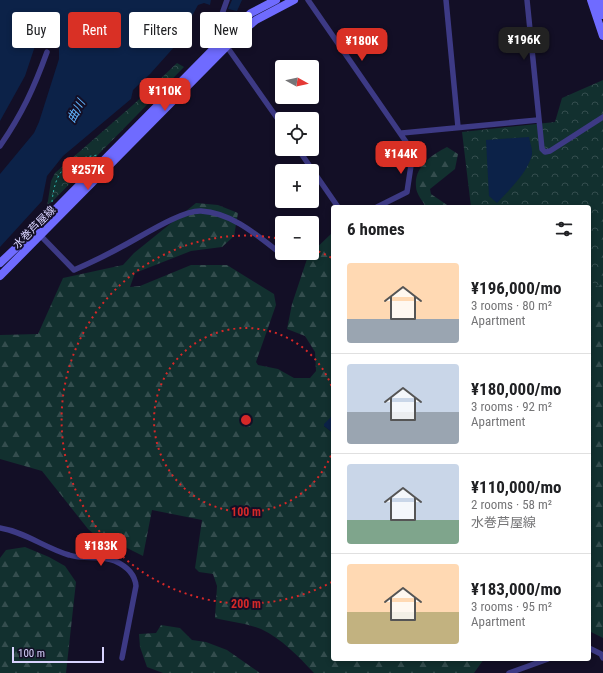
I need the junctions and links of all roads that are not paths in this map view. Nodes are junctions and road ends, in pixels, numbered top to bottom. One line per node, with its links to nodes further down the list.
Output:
1 (227, 0): 9 (street)
2 (276, 0): 10 (main road, 水巻芦屋線)
3 (294, 0): 12 (main road, 水巻芦屋線)
4 (308, 0): 21 (street)
5 (446, 0): 20 (street)
6 (527, 0): 19 (street)
7 (591, 0): 13 (main road)
8 (599, 0): 11 (main road)
9 (223, 12)
10 (252, 12)
11 (603, 15)
12 (252, 23)
13 (603, 36)
14 (219, 48): 26 (main road, 水巻芦屋線)
15 (227, 48): 17 (street)
16 (47, 52): 22 (street)
17 (275, 116)
18 (603, 117): 19 (street)
19 (538, 120): 20 (street)
20 (458, 127): 21 (street)
21 (402, 133): 25 (street)
22 (0, 146)
23 (303, 156): 24 (street)
24 (337, 205)
25 (381, 205)
26 (38, 233): 27 (street); 28 (main road, 水巻芦屋線); 29 (main road, 水巻芦屋線)
27 (275, 250)
28 (0, 263)
29 (0, 276)
30 (0, 528): 32 (street)
31 (591, 649): 33 (street)
32 (122, 658)
33 (603, 658)
34 (542, 661): 35 (street)
35 (509, 673)

